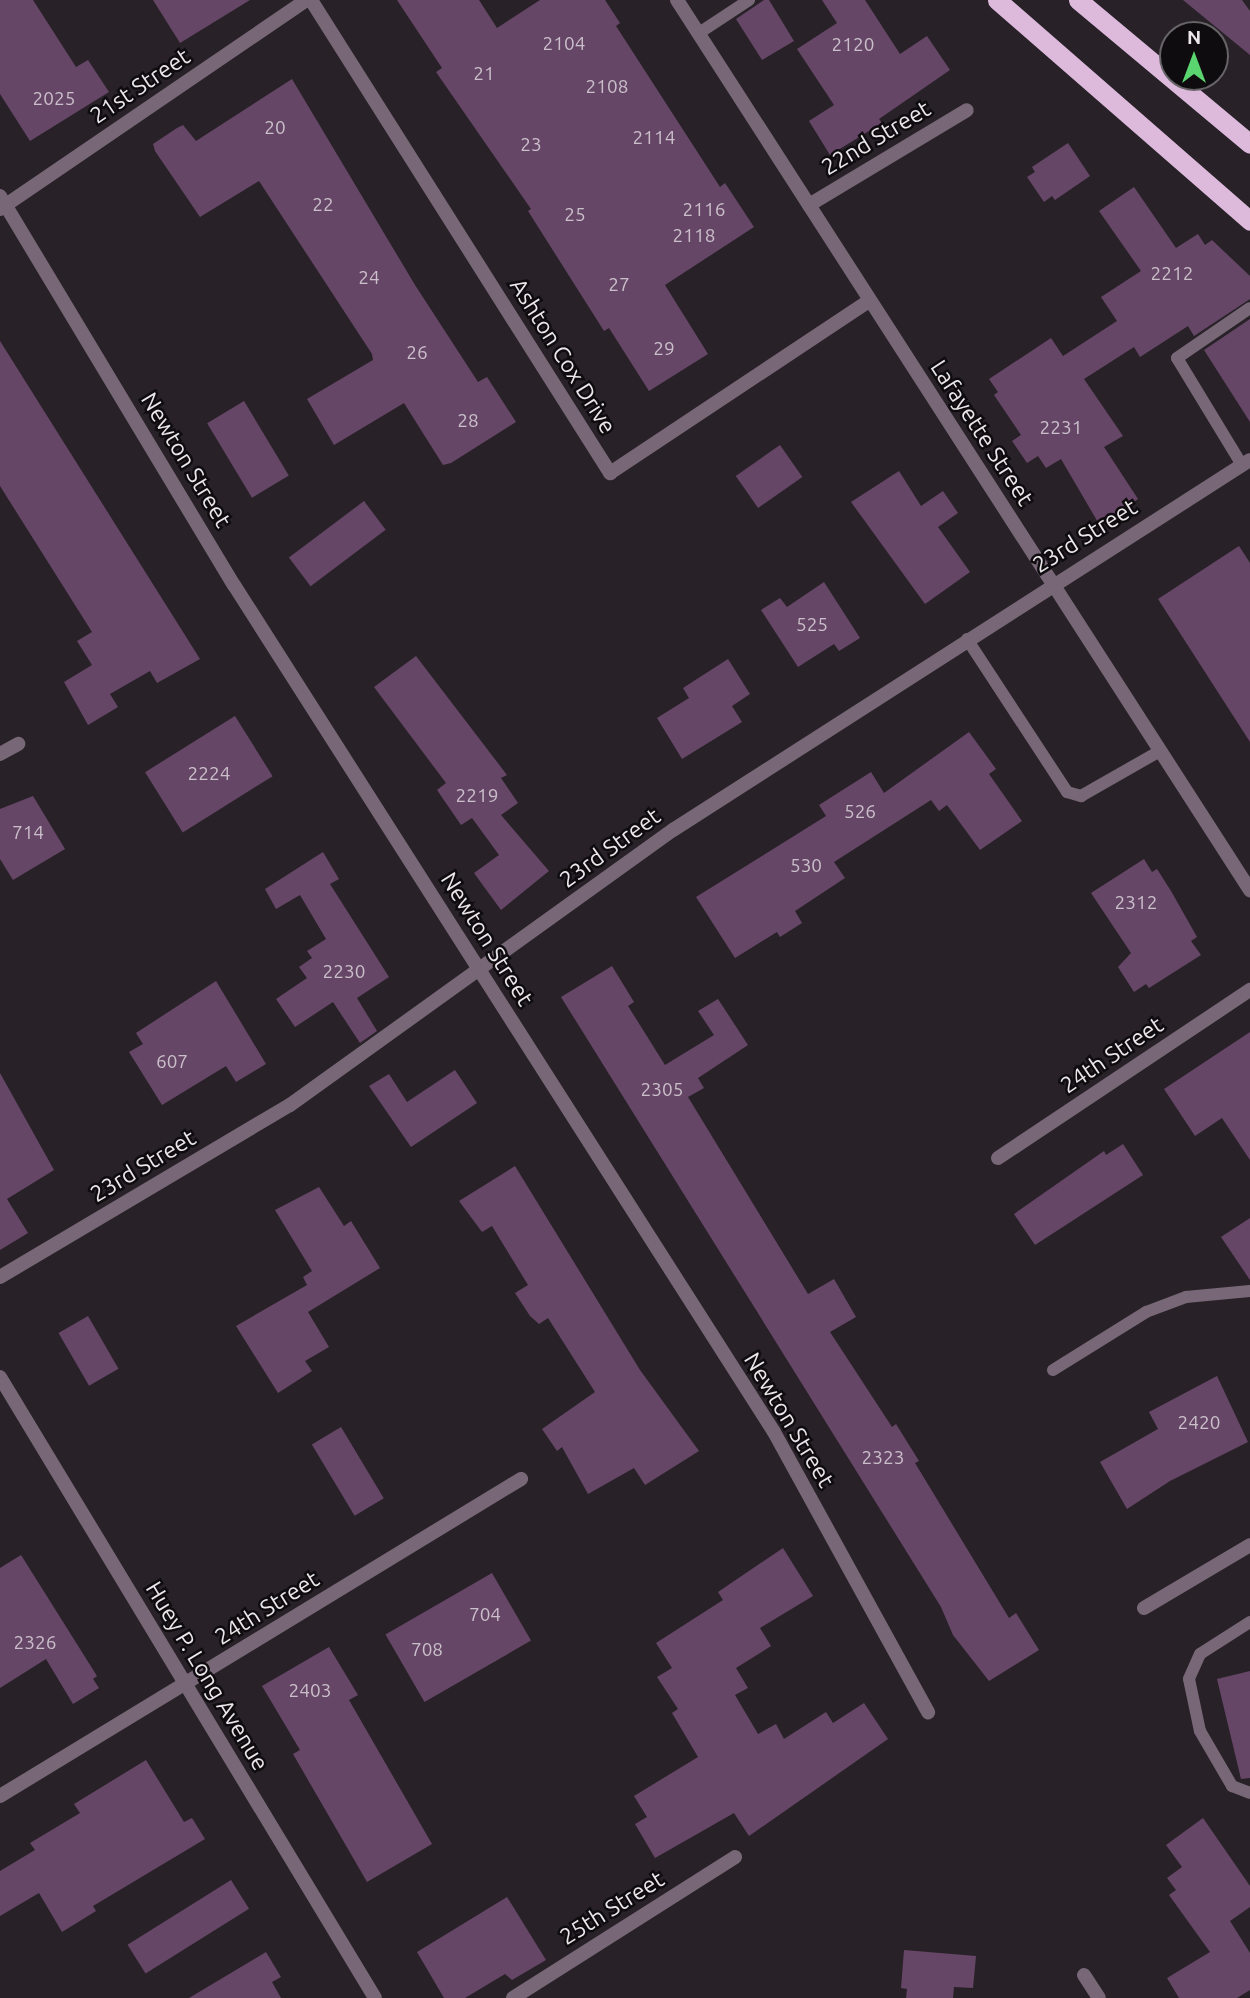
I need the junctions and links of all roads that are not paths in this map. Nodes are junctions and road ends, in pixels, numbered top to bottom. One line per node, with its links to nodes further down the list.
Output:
1 (309, 0): 9 (street, 21st Street); 12 (street, Ashton Cox Drive)
2 (677, 0): 6 (street, Lafayette Street)
3 (749, 0): 6 (lane)
4 (997, 0): 11 (highway)
5 (1078, 0): 8 (highway)
6 (699, 33): 10 (street, Lafayette Street)
7 (967, 110): 10 (street, 22nd Street)
8 (1250, 144)
9 (2, 204): 21 (street, Newton Street)
10 (809, 205): 12 (street, Lafayette Street)
11 (1250, 221)
12 (869, 300): 15 (street, Lafayette Street)
13 (1250, 309): 14 (lane)
14 (1246, 463): 15 (street, 23rd Street)
15 (1052, 583): 16 (street, 23rd Street); 18 (street, Lafayette Street)
16 (967, 639): 18 (lane); 21 (street, 23rd Street)
17 (18, 744): 19 (street)
18 (1160, 751): 20 (street, Lafayette Street)
19 (0, 754)
20 (1250, 890)
21 (480, 970): 24 (street, 23rd Street); 33 (street, Newton Street)
22 (1250, 990): 23 (street, 24th Street)
23 (998, 1158)
24 (0, 1277)
25 (1250, 1291): 26 (lane)
26 (1054, 1370)
27 (0, 1377): 32 (street, Huey P. Long Avenue)
28 (521, 1479): 32 (street, 24th Street)
29 (1250, 1545): 30 (street)
30 (1144, 1608)
31 (1250, 1622): 34 (lane)
32 (186, 1685): 35 (street, 24th Street); 38 (street, Huey P. Long Avenue)
33 (928, 1712)
34 (1250, 1793)
35 (0, 1796)
36 (735, 1857): 39 (street, 25th Street)
37 (1084, 1975): 40 (street)
38 (375, 1998)
39 (513, 1998)
40 (1098, 1998)

